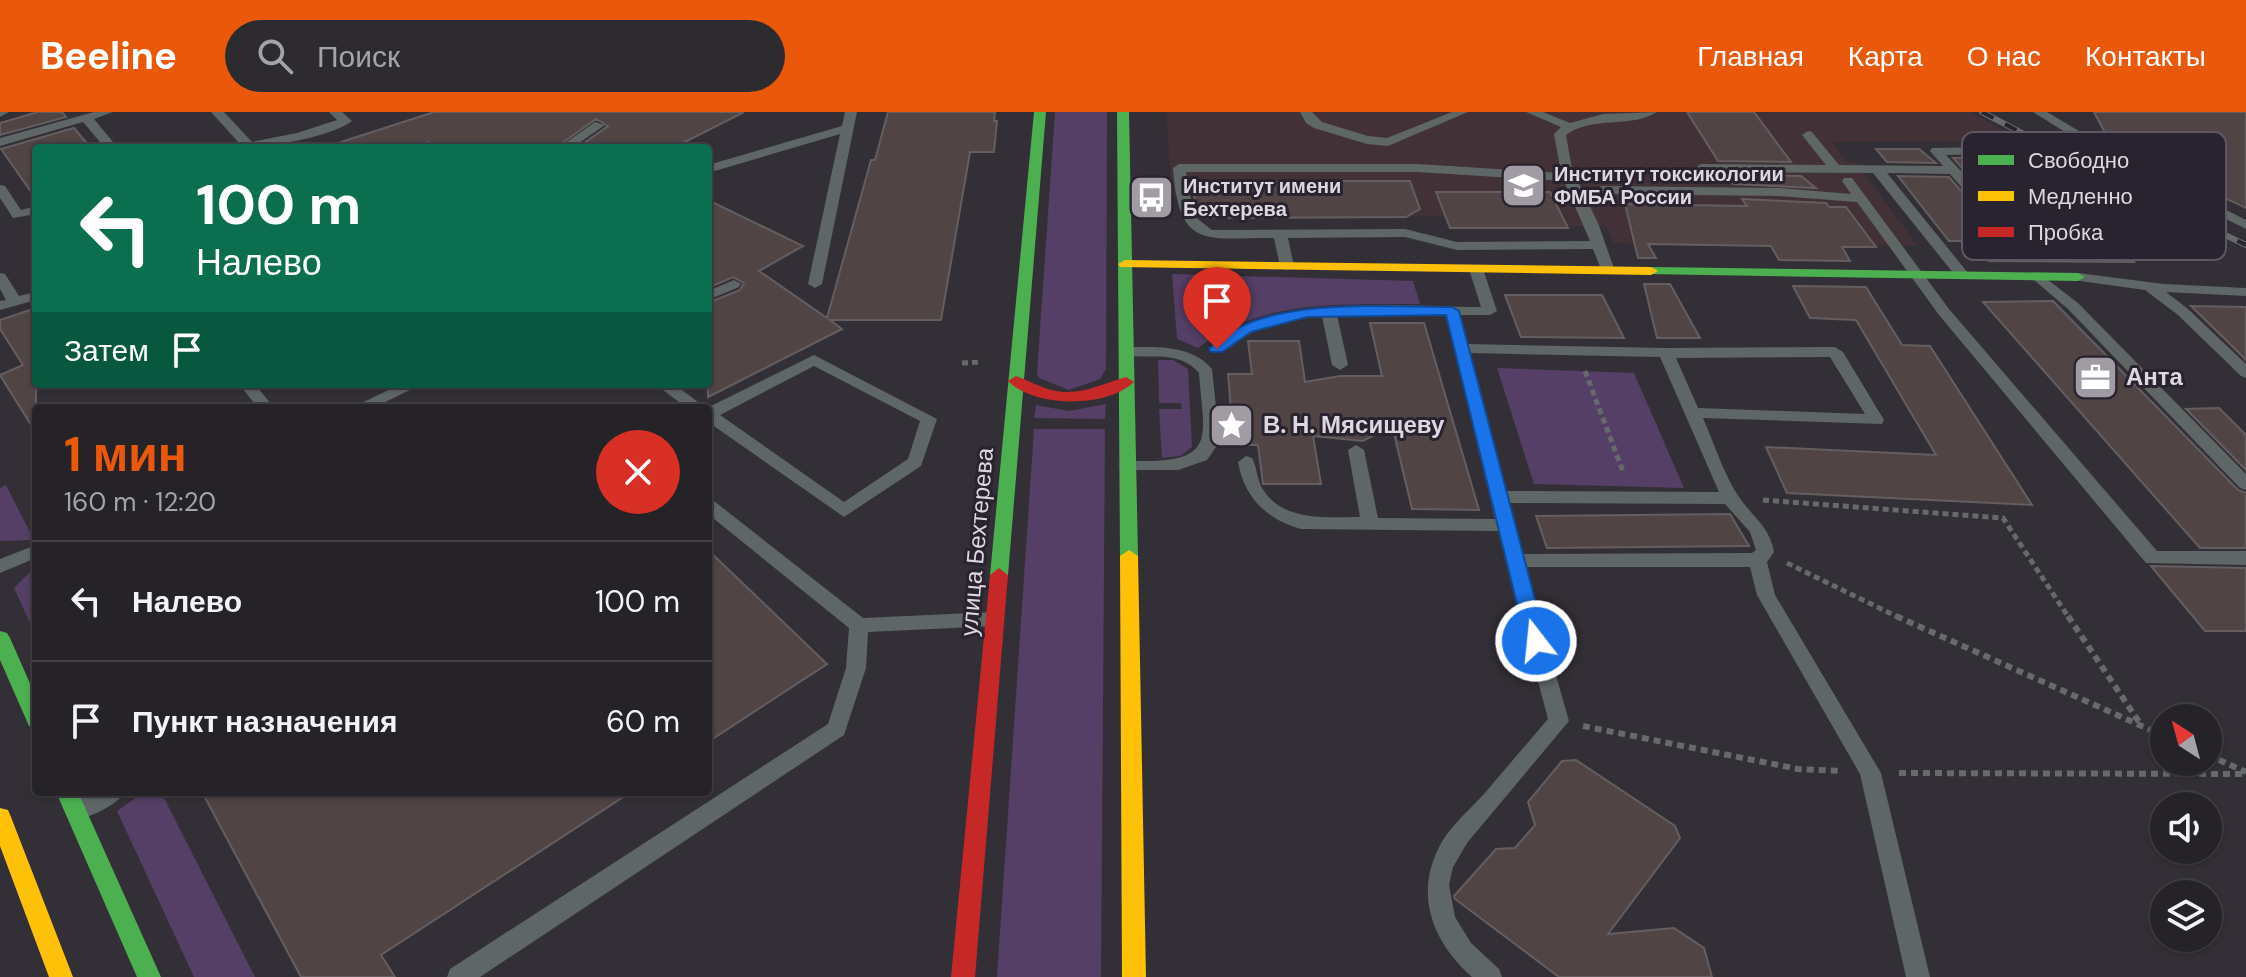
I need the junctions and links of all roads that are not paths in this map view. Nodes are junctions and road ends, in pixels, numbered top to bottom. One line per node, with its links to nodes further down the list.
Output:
1 (107, 112): 12 (lane)
2 (217, 112): 20 (lane)
3 (335, 112): 21 (lane)
4 (851, 112): 15 (lane)
5 (1040, 112): 64 (street, улица Бехтерева)
6 (1123, 112): 40 (street)
7 (1306, 112): 8 (lane)
8 (1462, 112)
9 (1532, 112): 14 (lane)
10 (1651, 112): 14 (lane)
11 (2039, 112): 16 (lane)
12 (86, 118): 18 (lane); 19 (lane)
13 (599, 125): 22 (lane)
14 (1568, 126): 29 (lane)
15 (847, 128): 24 (lane); 50 (lane)
16 (2072, 132)
17 (1808, 135): 26 (lane)
18 (0, 142)
19 (109, 144)
20 (241, 144)
21 (254, 144)
22 (570, 144)
23 (1962, 151): 28 (lane)
24 (712, 168)
25 (1701, 168): 26 (lane)
26 (1835, 168): 27 (lane)
27 (1877, 169): 28 (lane); 45 (lane)
28 (1954, 170): 30 (lane)
29 (1566, 177): 38 (lane); 39 (lane)
30 (1962, 179)
31 (1848, 181): 34 (lane)
32 (0, 189): 35 (lane)
33 (1601, 190): 34 (lane)
34 (1860, 198): 44 (lane)
35 (32, 211)
36 (2226, 215): 37 (lane)
37 (2246, 225)
38 (1280, 234): 39 (lane); 41 (lane)
39 (1596, 245): 43 (lane)
40 (1125, 264): 41 (street); 60 (street)
41 (1287, 266): 42 (street)
42 (1476, 269): 43 (street); 56 (lane)
43 (1608, 271): 44 (street)
44 (1916, 275): 45 (street); 86 (lane)
45 (1963, 276): 47 (street)
46 (0, 277): 55 (lane)
47 (2039, 277): 48 (street); 78 (lane)
48 (2078, 277): 51 (lane)
49 (734, 284): 53 (lane)
50 (815, 284)
51 (2148, 286): 52 (lane); 63 (lane)
52 (2246, 292)
53 (712, 294)
54 (32, 297): 55 (lane)
55 (8, 304)
56 (1452, 311): 57 (lane); 58 (lane)
57 (1329, 312): 59 (lane); 62 (lane)
58 (1461, 348): 61 (lane); 79 (lane)
59 (1217, 349)
60 (1126, 352): 65 (street); 77 (lane)
61 (1666, 353): 73 (lane); 73 (lane)
62 (1340, 365)
63 (2246, 373)
64 (1016, 381): 65 (street); 89 (street, улица Бехтерева)
65 (1126, 382): 77 (street)
66 (250, 388): 69 (lane)
67 (405, 388): 70 (lane)
68 (669, 388): 71 (lane)
69 (263, 404)
70 (368, 404)
71 (692, 404)
72 (712, 412): 74 (lane)
73 (1693, 413): 80 (lane)
74 (712, 417)
75 (1356, 450): 82 (lane)
76 (1246, 462): 82 (lane)
77 (1127, 466): 101 (street)
78 (2246, 484)
79 (1498, 497): 80 (lane); 83 (lane)
80 (1730, 498): 85 (lane)
81 (712, 508): 90 (lane)
82 (1370, 524): 83 (lane)
83 (1505, 525): 87 (lane)
84 (32, 553): 88 (lane)
85 (1761, 556): 87 (lane); 103 (lane)
86 (2246, 558)
87 (1514, 561): 102 (lane)
88 (0, 566)
89 (994, 619): 90 (lane); 100 (street, улица Бехтерева)
90 (859, 625): 99 (lane)
91 (0, 638): 92 (street)
92 (32, 711)
93 (97, 796): 94 (lane)
94 (72, 802): 98 (street)
95 (0, 817): 96 (street)
96 (6, 852): 97 (street)
97 (61, 977)
98 (149, 977)
99 (459, 977)
100 (963, 977)
101 (1134, 977)
102 (1490, 977)
103 (1918, 977)

